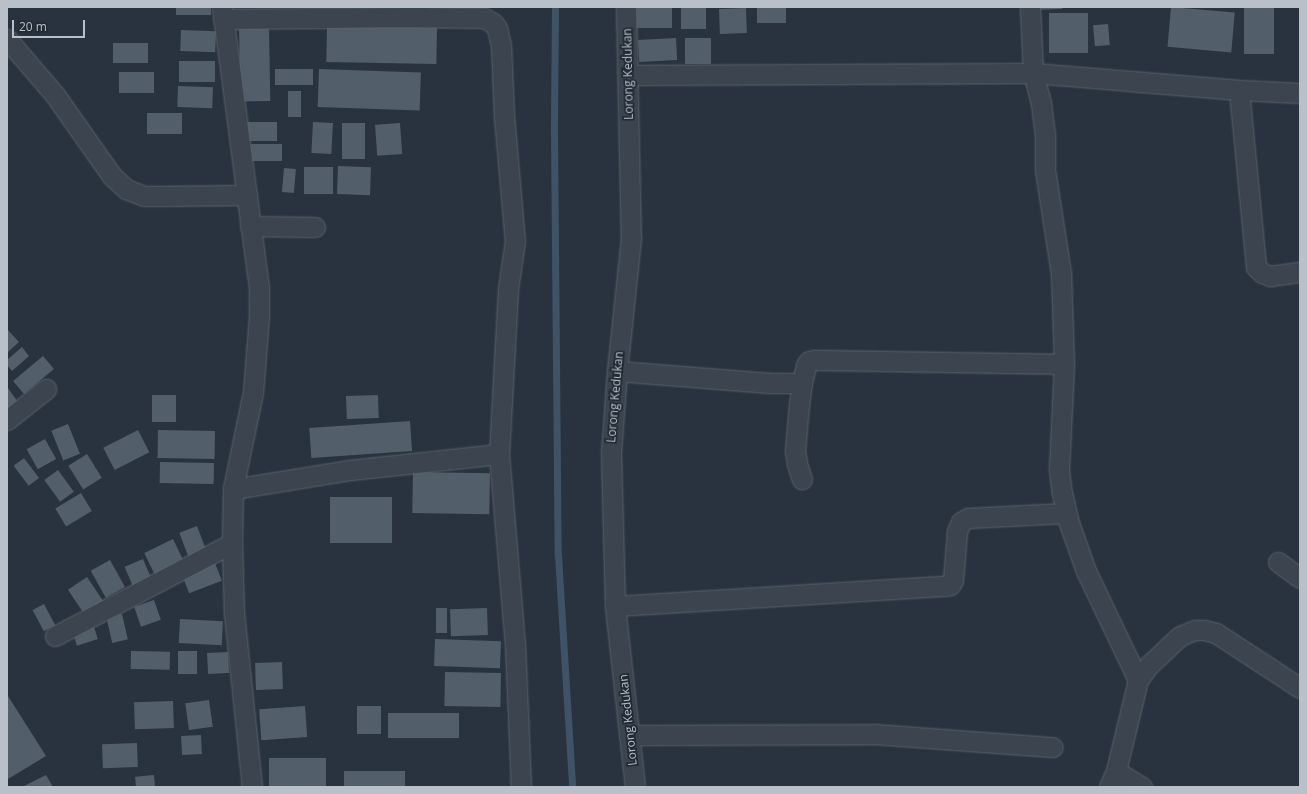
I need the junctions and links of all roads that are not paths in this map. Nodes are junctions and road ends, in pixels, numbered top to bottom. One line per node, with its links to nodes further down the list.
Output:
1 (626, 7): 7 (street, Lorong Kedukan)
2 (1030, 7): 6 (street)
3 (416, 12): 4 (street); 19 (street)
4 (223, 13): 10 (street)
5 (7, 39): 10 (street)
6 (1033, 73): 7 (street); 8 (street); 14 (street)
7 (629, 75): 15 (street, Lorong Kedukan)
8 (1239, 90): 9 (street); 13 (street)
9 (1300, 93)
10 (247, 195): 11 (street)
11 (250, 226): 12 (street); 21 (street)
12 (315, 227)
13 (1300, 272)
14 (1064, 364): 16 (street); 22 (street)
15 (617, 371): 16 (street); 26 (street, Lorong Kedukan)
16 (802, 383): 20 (street)
17 (46, 389): 18 (street)
18 (7, 420)
19 (499, 454): 21 (street); 34 (street)
20 (802, 479)
21 (233, 489): 23 (street)
22 (1066, 513): 26 (street); 28 (street)
23 (232, 543): 27 (street); 33 (street)
24 (1278, 562): 25 (street)
25 (1300, 578)
26 (615, 606): 30 (street, Lorong Kedukan)
27 (55, 636)
28 (1138, 680): 29 (street); 32 (street)
29 (1300, 688)
30 (629, 735): 31 (street); 35 (street, Lorong Kedukan)
31 (1053, 747)
32 (1112, 779): 36 (street)
33 (252, 787)
34 (520, 787)
35 (635, 787)
36 (1142, 787)

